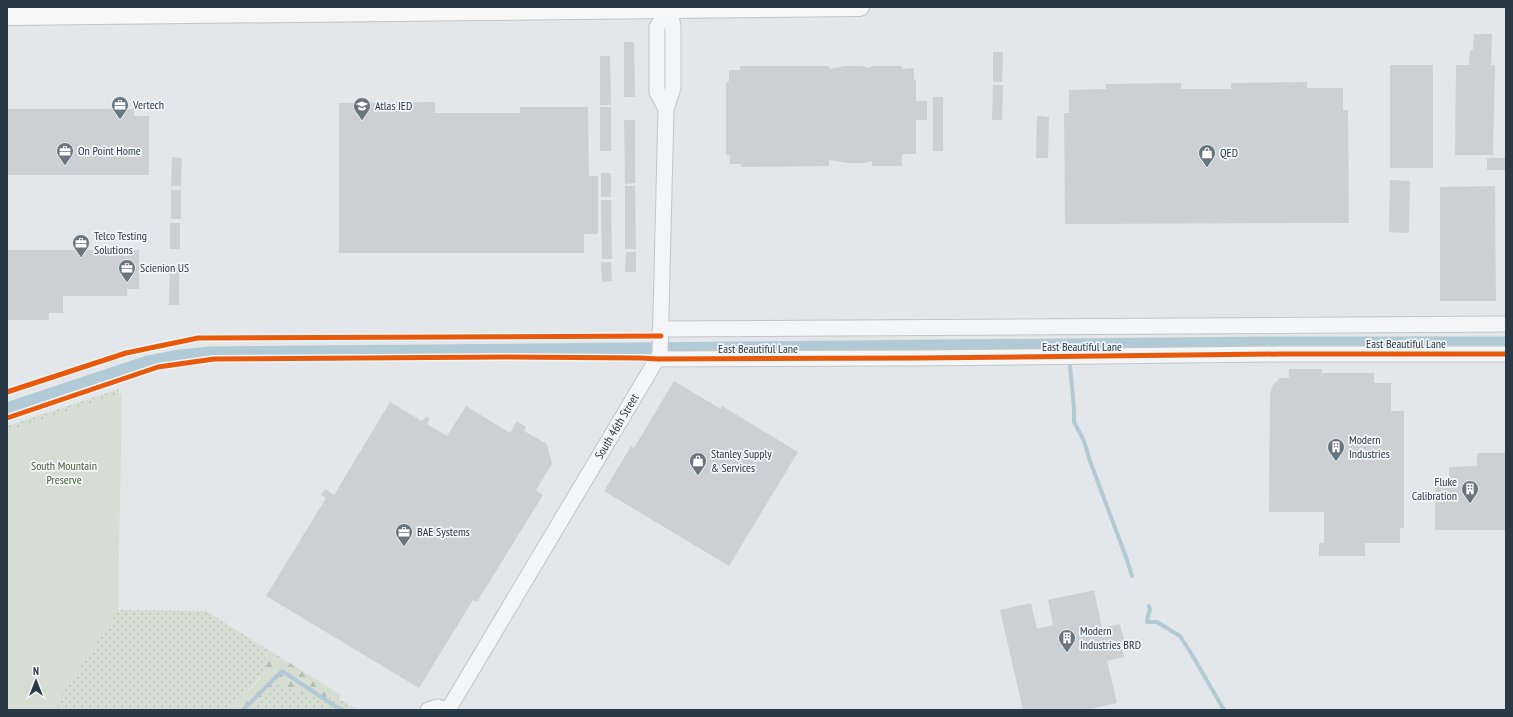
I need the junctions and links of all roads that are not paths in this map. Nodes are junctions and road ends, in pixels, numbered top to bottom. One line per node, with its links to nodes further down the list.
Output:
1 (860, 7): 2 (main road)
2 (669, 8): 3 (main road); 7 (street, South 46th Street)
3 (464, 9): 4 (main road)
4 (210, 10): 5 (main road)
5 (7, 16)
6 (1506, 324): 7 (street, East Beautiful Lane)
7 (660, 346): 8 (street, East Beautiful Lane); 10 (street, South 46th Street)
8 (1506, 354)
9 (428, 710): 10 (street, South 46th Street)
10 (448, 710)

